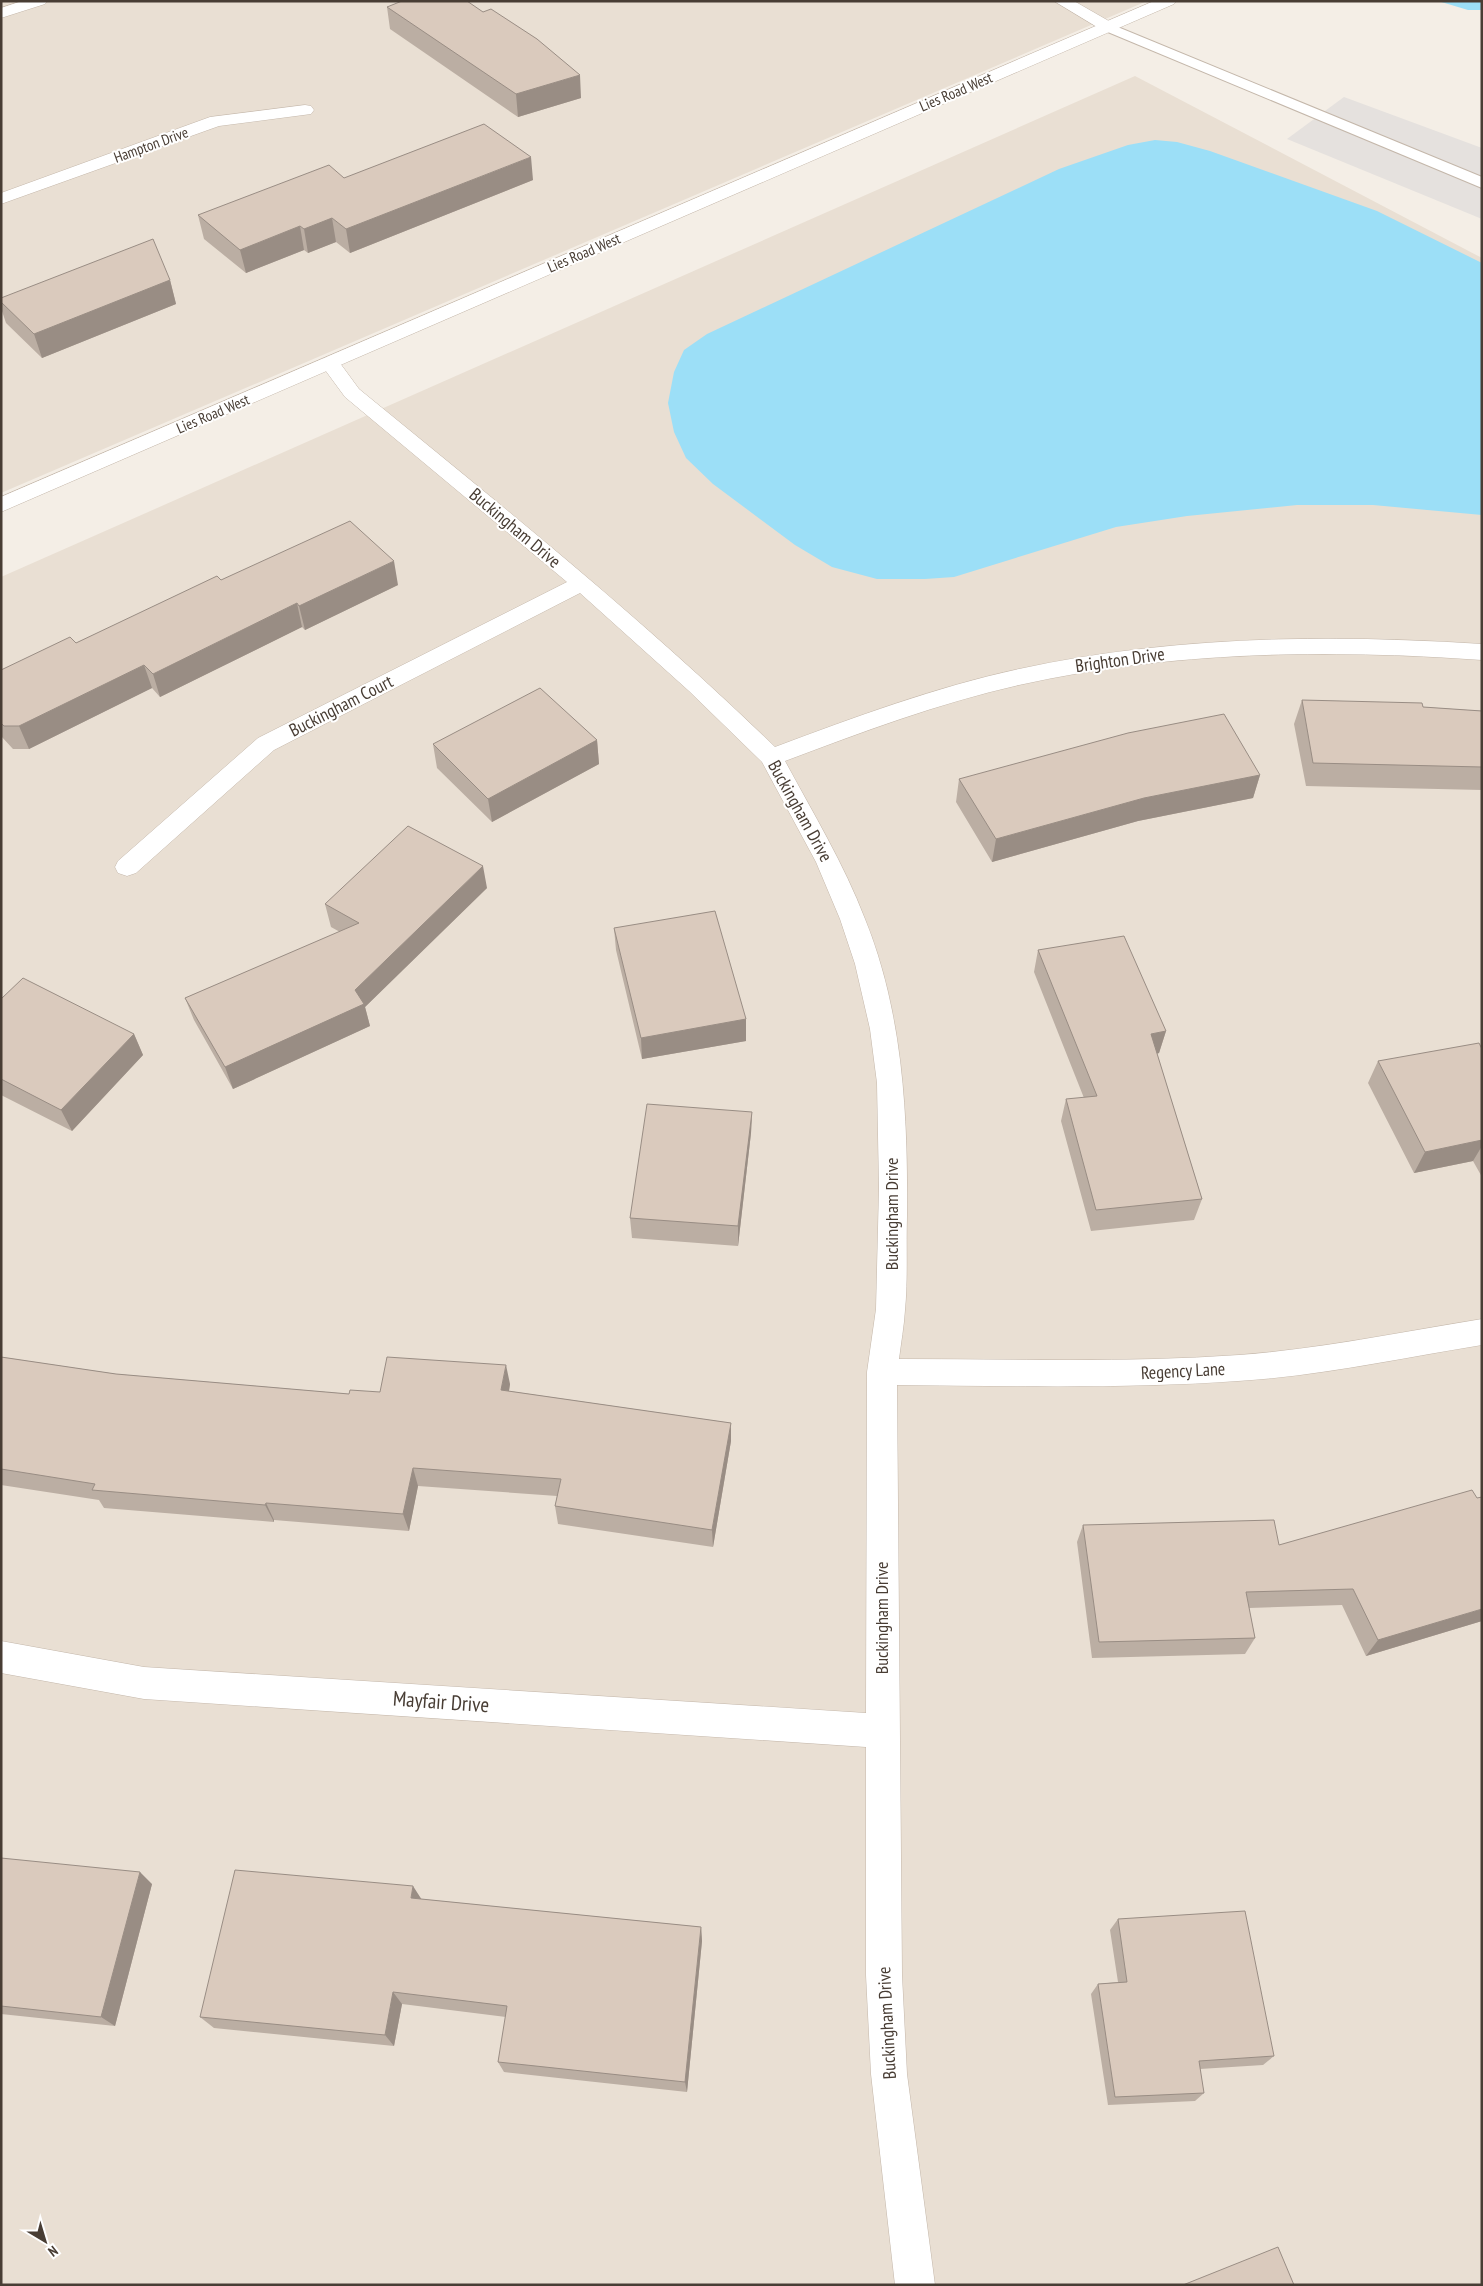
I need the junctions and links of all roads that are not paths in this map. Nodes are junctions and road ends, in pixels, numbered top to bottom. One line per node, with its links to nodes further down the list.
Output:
1 (39, 1): 4 (street)
2 (1062, 1): 5 (street)
3 (1168, 1): 5 (street, Lies Road West)
4 (1, 13)
5 (1108, 27): 7 (lane); 9 (street, Lies Road West)
6 (305, 110): 8 (street, Hampton Drive)
7 (1482, 183)
8 (1, 199)
9 (330, 363): 10 (street, Lies Road West); 11 (street, Buckingham Drive)
10 (1, 505)
11 (582, 583): 13 (street, Buckingham Drive); 14 (street, Buckingham Court)
12 (1482, 652): 13 (street, Brighton Drive)
13 (771, 757): 16 (street, Buckingham Drive)
14 (127, 866)
15 (1482, 1332): 16 (street, Regency Lane)
16 (882, 1372): 18 (street, Buckingham Drive)
17 (1, 1657): 18 (street, Mayfair Drive)
18 (882, 1731): 19 (street, Buckingham Drive)
19 (916, 2285)

